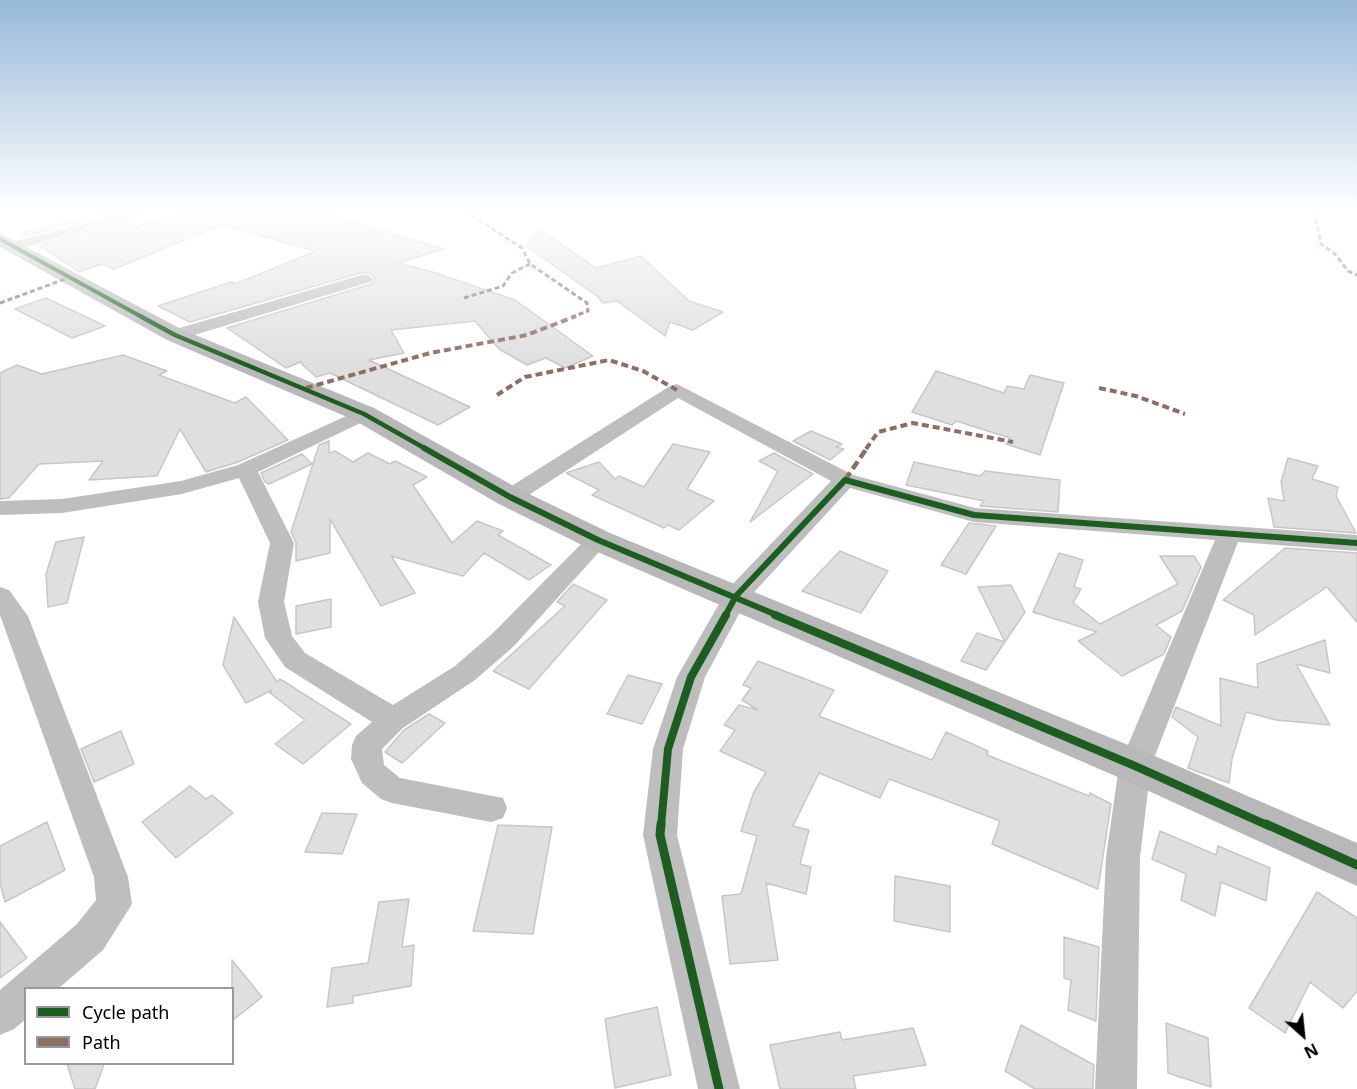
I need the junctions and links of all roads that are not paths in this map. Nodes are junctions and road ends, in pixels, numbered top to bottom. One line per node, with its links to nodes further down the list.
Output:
1 (41, 262): 3 (street)
2 (365, 279): 3 (street)
3 (175, 335): 4 (street)
4 (364, 414): 5 (street); 7 (street)
5 (246, 470): 8 (street); 14 (street)
6 (845, 480): 7 (street); 9 (street); 13 (street)
7 (510, 497): 10 (street)
8 (0, 508)
9 (1229, 534): 11 (street); 15 (street)
10 (598, 540): 13 (street); 14 (street)
11 (1357, 543)
12 (0, 596): 18 (street)
13 (736, 596): 15 (street); 21 (street)
14 (393, 720): 16 (street)
15 (1135, 766): 17 (street); 22 (street)
16 (491, 808)
17 (1357, 865)
18 (32, 987)
19 (24, 995): 20 (street)
20 (0, 1016)
21 (719, 1089)
22 (1116, 1089)

